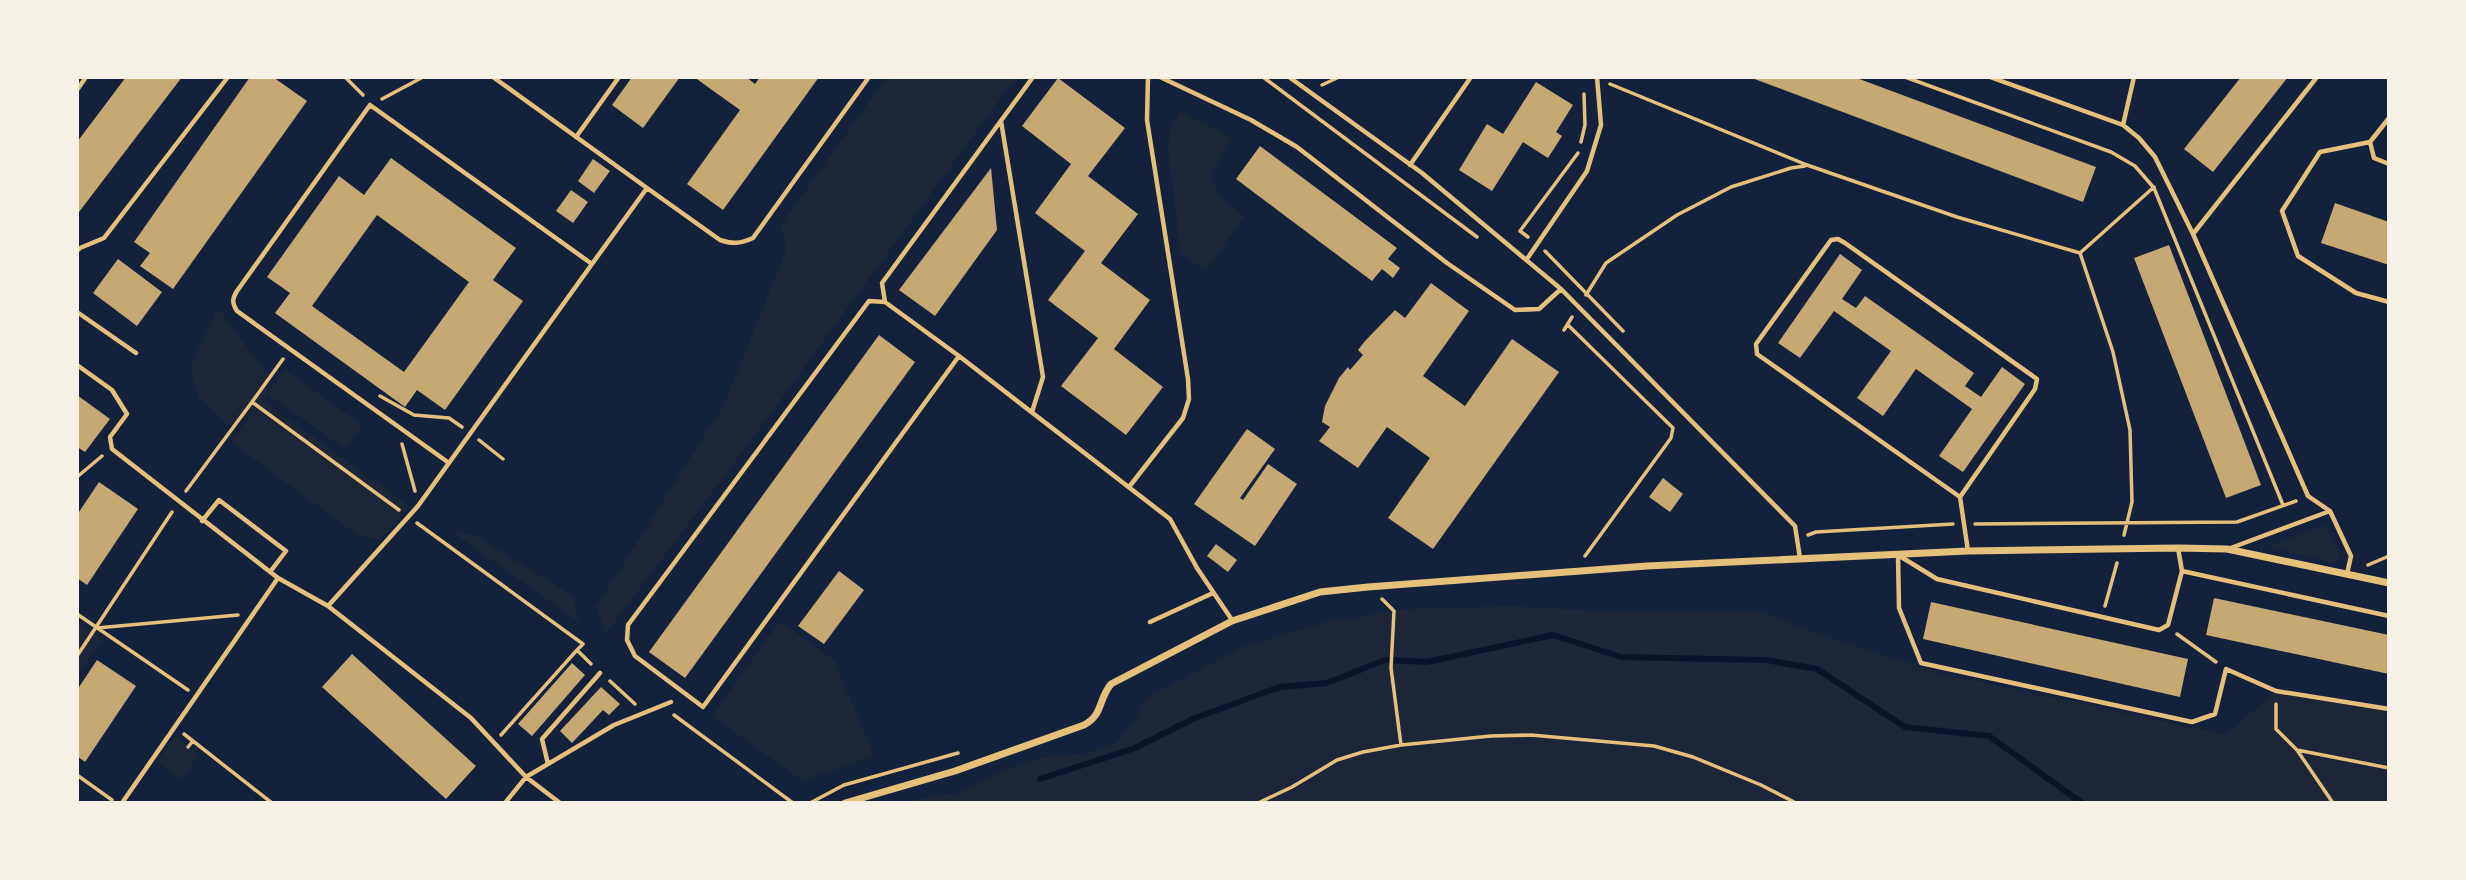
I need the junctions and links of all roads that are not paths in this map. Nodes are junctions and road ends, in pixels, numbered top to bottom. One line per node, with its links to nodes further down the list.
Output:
1 (86, 77): 15 (lane)
2 (228, 77): 25 (lane)
3 (493, 77): 19 (lane)
4 (619, 77): 19 (lane)
5 (869, 77): 23 (lane)
6 (1033, 77): 17 (lane)
7 (1148, 77): 37 (lane)
8 (1160, 77): 28 (lane)
9 (1289, 77): 21 (lane)
10 (1471, 77): 21 (lane)
11 (1990, 77): 18 (lane)
12 (2134, 77): 18 (lane)
13 (2317, 77): 24 (lane)
14 (1598, 78): 26 (lane)
15 (77, 90)
16 (2389, 118): 20 (lane)
17 (1001, 121): 29 (lane); 35 (lane)
18 (2123, 125): 24 (lane)
19 (576, 137): 23 (lane)
20 (2370, 142): 22 (lane); 30 (lane)
21 (1410, 164): 26 (lane)
22 (2389, 164)
23 (647, 188): 27 (lane)
24 (2193, 234): 39 (lane)
25 (78, 248)
26 (1527, 258): 28 (lane)
27 (592, 264): 36 (lane); 36 (lane)
28 (1561, 289): 45 (lane)
29 (885, 302): 33 (lane); 33 (lane)
30 (2389, 302)
31 (77, 312): 32 (lane)
32 (135, 353)
33 (959, 356): 35 (lane)
34 (77, 365): 40 (lane)
35 (1032, 412): 37 (lane)
36 (449, 463): 52 (lane)
37 (1129, 487): 51 (lane)
38 (1960, 497): 38 (lane); 43 (lane)
39 (2330, 512): 42 (lane); 48 (lane)
40 (202, 521): 47 (lane); 47 (lane)
41 (2178, 548): 42 (street); 43 (street); 46 (lane)
42 (2227, 549): 48 (street)
43 (1968, 551): 44 (street)
44 (1898, 555): 45 (street); 46 (lane); 58 (lane)
45 (1800, 558): 54 (street)
46 (2182, 570): 53 (lane)
47 (270, 572): 49 (lane)
48 (2347, 575): 50 (street)
49 (278, 578): 52 (lane); 61 (lane)
50 (2389, 583)
51 (1213, 593): 54 (lane); 55 (lane)
52 (328, 606): 60 (lane)
53 (2389, 616)
54 (1232, 621): 64 (street)
55 (1150, 622)
56 (600, 673): 59 (lane)
57 (671, 702): 59 (lane)
58 (2389, 709)
59 (548, 764): 60 (lane)
60 (526, 777): 62 (lane); 63 (lane)
61 (122, 803)
62 (505, 803)
63 (560, 803)
64 (845, 803)

